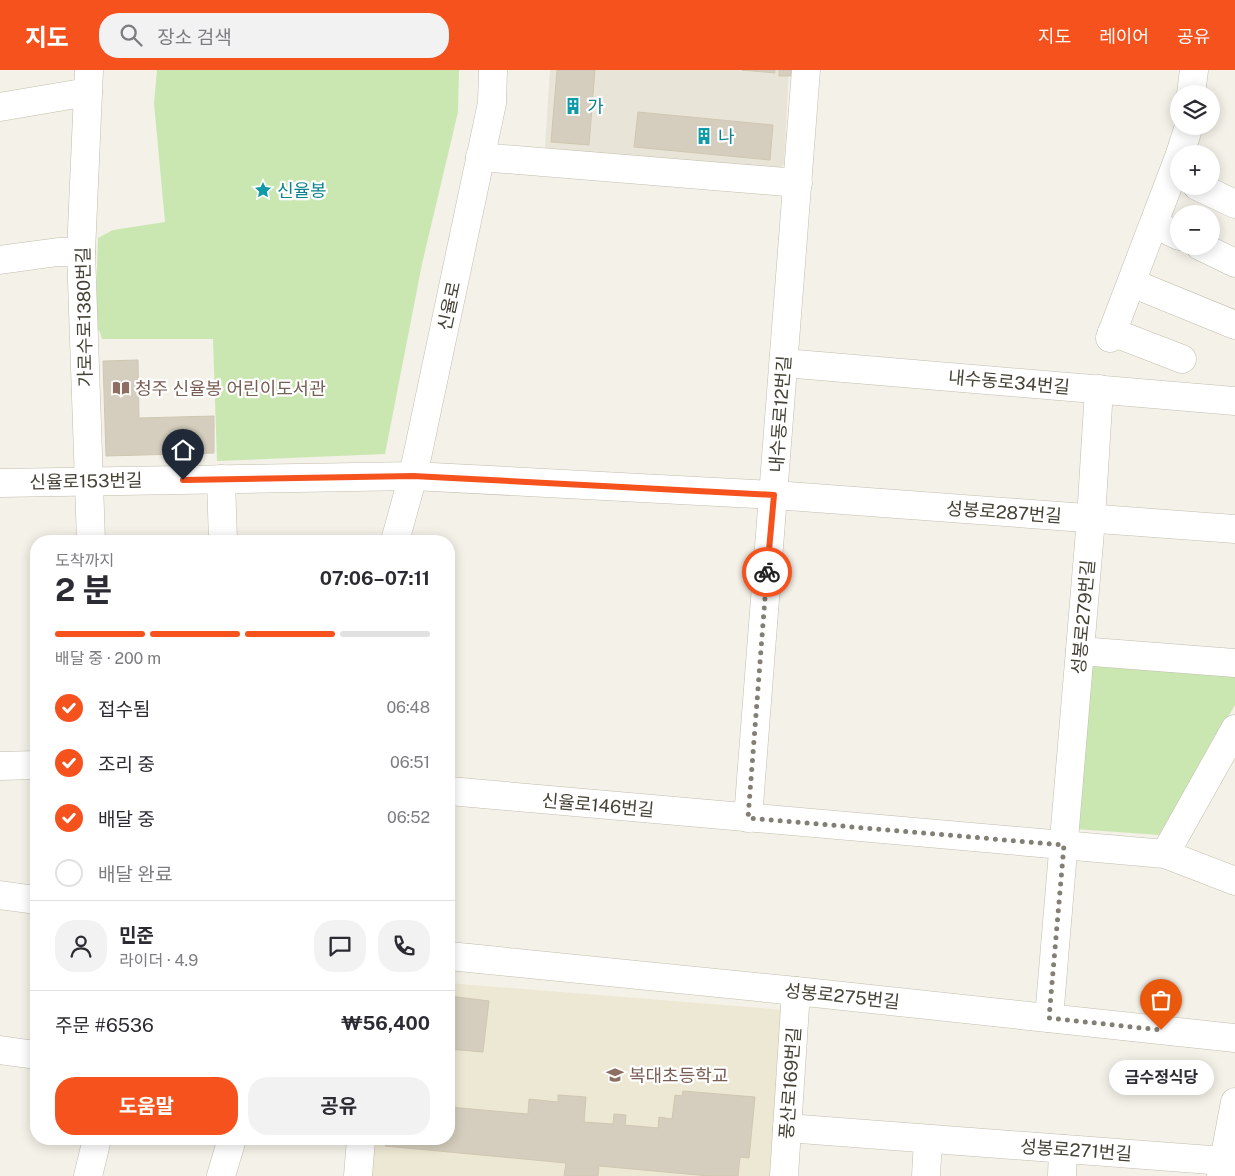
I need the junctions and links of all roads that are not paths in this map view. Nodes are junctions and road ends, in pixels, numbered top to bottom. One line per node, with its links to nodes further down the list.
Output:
1 (493, 70): 7 (street, 신율로)
2 (806, 70): 8 (street, 내수동로12번길)
3 (1194, 70): 5 (street)
4 (89, 81): 6 (street, 가로수로1380번길); 14 (street, 가로수로1380번길)
5 (1192, 85)
6 (0, 107)
7 (480, 157): 8 (street); 24 (street, 신율로)
8 (798, 183): 21 (street, 내수동로12번길)
9 (1170, 184): 12 (street)
10 (1216, 195): 11 (street)
11 (1235, 204)
12 (1154, 224): 13 (street); 18 (street)
13 (1170, 232)
14 (81, 252): 16 (street); 26 (street, 가로수로1380번길)
15 (1219, 255): 17 (street)
16 (0, 260)
17 (1235, 263)
18 (1132, 283): 19 (street); 20 (street)
19 (1235, 325)
20 (1182, 359)
21 (784, 363): 22 (street, 내수동로34번길); 28 (street, 내수동로12번길)
22 (1099, 389): 23 (street, 내수동로34번길); 29 (street, 성봉로279번길)
23 (1235, 401)
24 (413, 476): 25 (street, 신율로153번길); 28 (street, 성봉로287번길); 33 (street, 신율로)
25 (221, 479): 26 (street, 신율로153번길); 32 (street)
26 (89, 481): 27 (street, 신율로153번길); 31 (street, 가로수로1380번길)
27 (0, 483)
28 (774, 495): 29 (street, 성봉로287번길); 40 (street, 내수동로12번길)
29 (1091, 519): 30 (street, 성봉로287번길); 34 (street, 성봉로279번길)
30 (1235, 529)
31 (91, 535)
32 (223, 535)
33 (397, 535)
34 (1080, 651): 35 (street); 41 (street, 성봉로279번길)
35 (1235, 663)
36 (1235, 729): 42 (street)
37 (0, 766): 38 (street)
38 (30, 766)
39 (455, 792): 40 (street, 신율로146번길)
40 (748, 818): 41 (street)
41 (1064, 845): 42 (street); 48 (street, 성봉로279번길)
42 (1166, 854): 43 (street)
43 (1235, 881)
44 (0, 895): 45 (street)
45 (30, 899)
46 (455, 957): 47 (street, 성봉로275번길)
47 (796, 991): 48 (street, 성봉로275번길); 53 (street, 풍산로169번길)
48 (1049, 1018): 49 (street, 성봉로275번길)
49 (1235, 1038)
50 (0, 1050): 51 (street)
51 (30, 1054)
52 (1235, 1102): 59 (street)
53 (787, 1128): 54 (street, 성봉로271번길); 63 (street, 풍산로169번길)
54 (928, 1139): 58 (street, 성봉로271번길); 64 (street)
55 (96, 1145): 60 (street)
56 (230, 1145): 61 (street)
57 (361, 1145): 62 (street)
58 (1063, 1149): 59 (street, 성봉로271번길); 65 (street)
59 (1223, 1169)
60 (88, 1176)
61 (221, 1176)
62 (358, 1176)
63 (784, 1176)
64 (926, 1176)
65 (1062, 1176)

